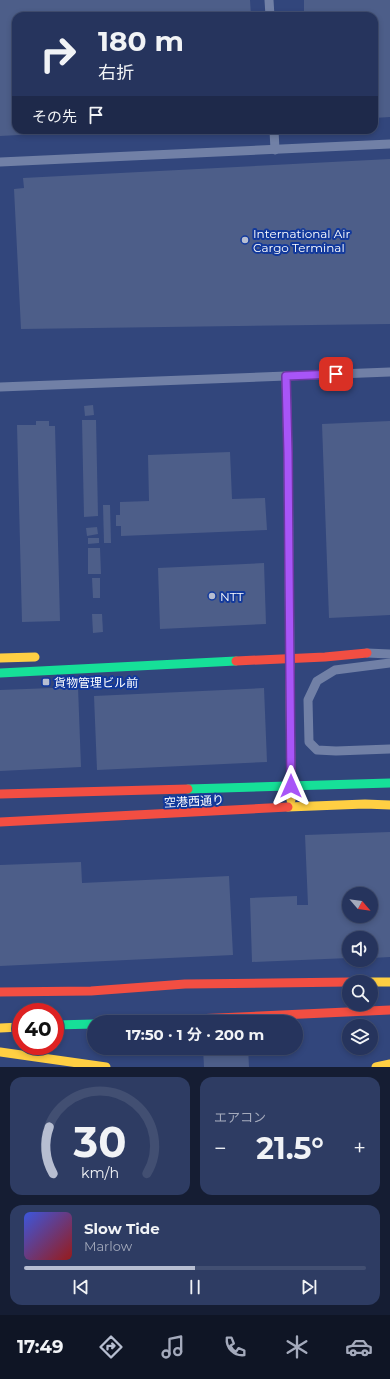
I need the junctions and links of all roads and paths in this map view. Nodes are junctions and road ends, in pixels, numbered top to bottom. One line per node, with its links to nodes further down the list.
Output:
1 (269, 0): 2 (lane)
2 (270, 12)
3 (274, 134): 5 (lane)
4 (390, 144): 5 (lane)
5 (275, 150): 6 (lane)
6 (0, 162)
7 (390, 372): 8 (lane)
8 (286, 376): 9 (lane); 10 (lane)
9 (0, 386)
10 (288, 453): 15 (main road)
11 (367, 653): 12 (lane); 15 (main road)
12 (390, 654)
13 (44, 656): 14 (main road)
14 (0, 658)
15 (290, 658): 17 (main road); 20 (main road)
16 (390, 663): 18 (lane)
17 (0, 673)
18 (390, 749)
19 (390, 783): 20 (main road, 空港西通り)
20 (291, 786): 21 (main road, 空港西通り); 23 (main road)
21 (0, 794)
22 (390, 805): 23 (main road, 空港西通り)
23 (291, 807): 24 (main road, 空港西通り)
24 (0, 822)
25 (342, 982): 28 (main road)
26 (378, 982): 27 (main road)
27 (390, 982)
28 (0, 992)
29 (390, 1010): 30 (main road)
30 (281, 1015)
31 (87, 1024): 32 (main road)
32 (64, 1025)
33 (12, 1027): 34 (main road)
34 (0, 1028)
35 (0, 1052): 37 (main road)
36 (390, 1064): 38 (main road)
37 (106, 1067)
38 (376, 1067)

